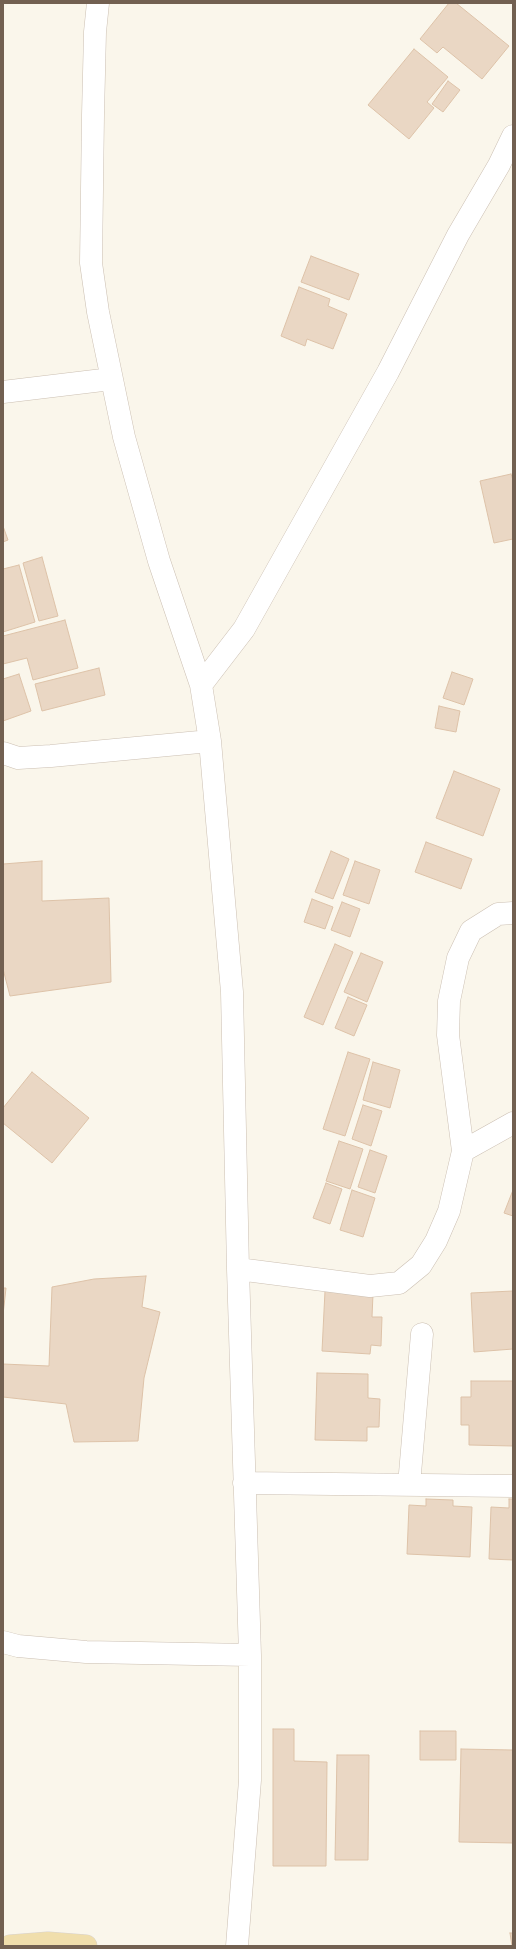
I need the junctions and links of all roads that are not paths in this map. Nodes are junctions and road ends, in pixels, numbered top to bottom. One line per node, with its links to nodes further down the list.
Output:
1 (98, 3): 3 (street)
2 (513, 136): 5 (street)
3 (111, 379): 4 (street); 5 (street)
4 (3, 392)
5 (201, 685): 6 (street)
6 (210, 740): 7 (street); 11 (street)
7 (3, 753)
8 (513, 913): 10 (street)
9 (513, 1123): 10 (street)
10 (463, 1151): 11 (street)
11 (238, 1269): 13 (street)
12 (422, 1334): 14 (street)
13 (244, 1483): 14 (street); 17 (street)
14 (409, 1485): 15 (street)
15 (513, 1486)
16 (3, 1642): 17 (street)
17 (250, 1655): 20 (street)
18 (10, 1946): 19 (main road)
19 (86, 1946)
20 (237, 1946)

